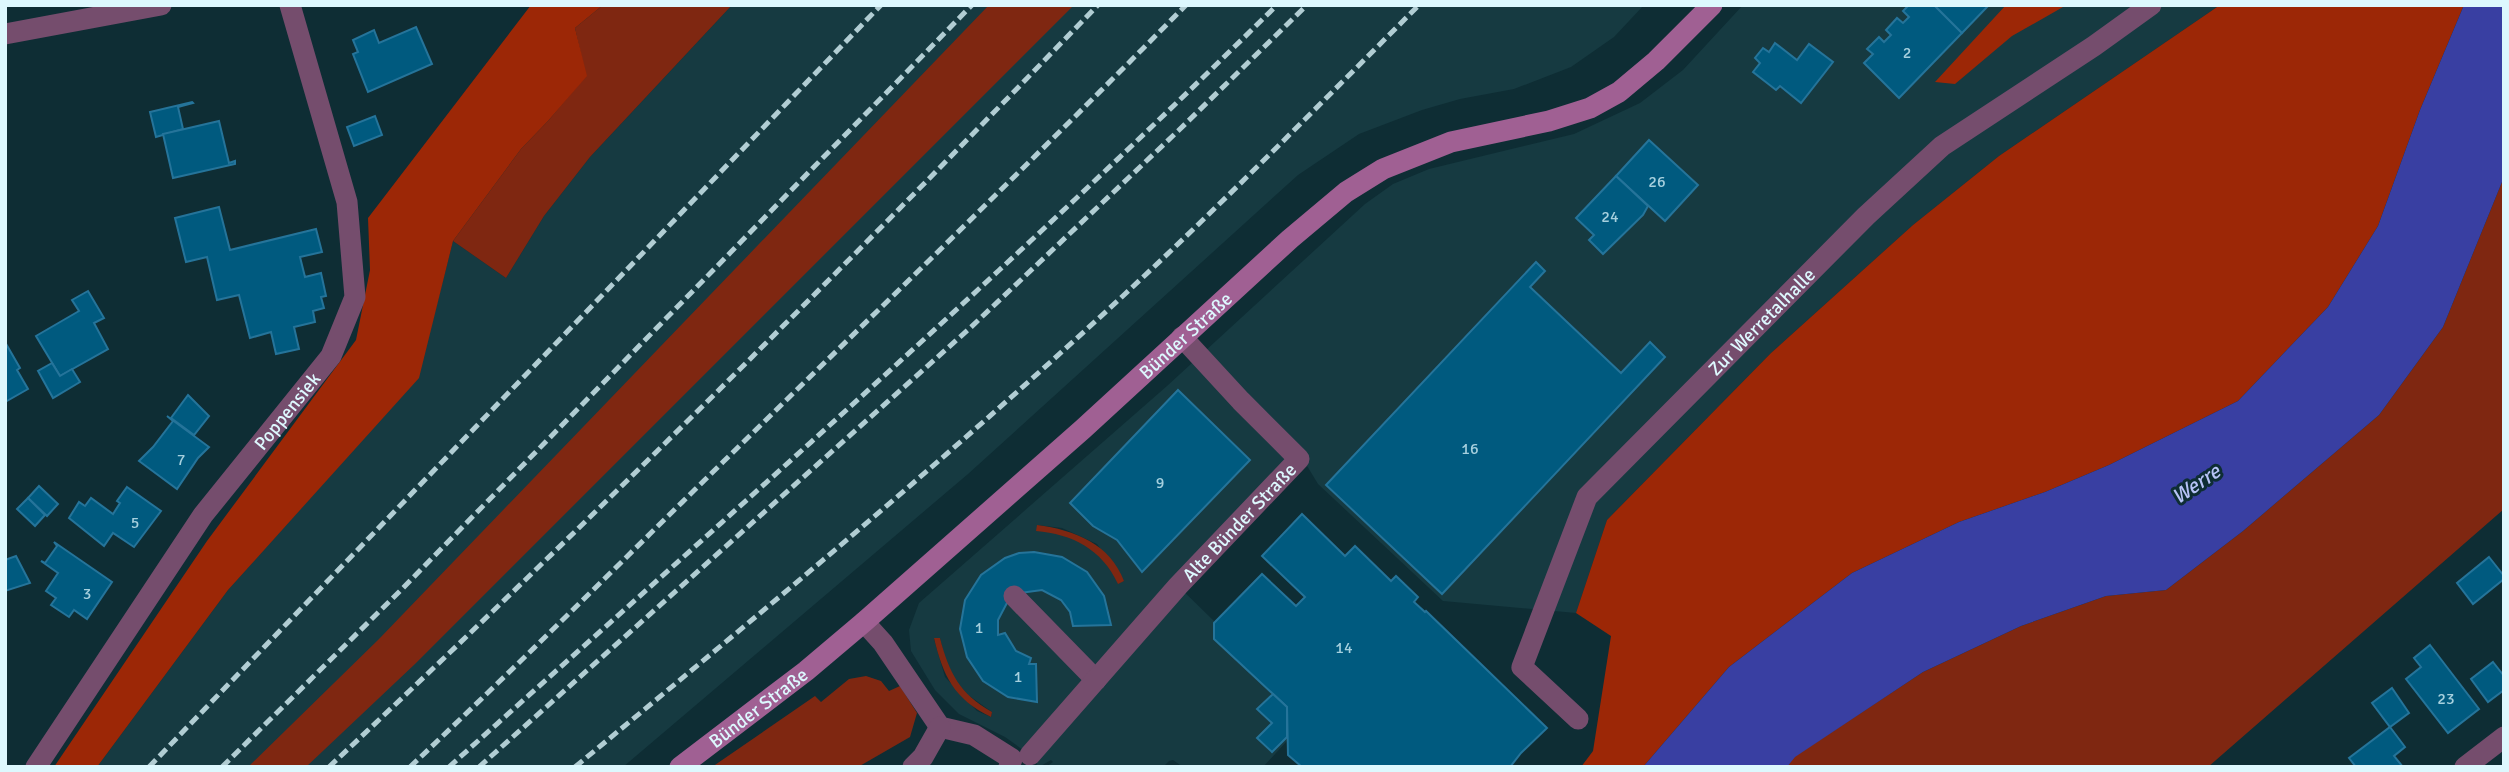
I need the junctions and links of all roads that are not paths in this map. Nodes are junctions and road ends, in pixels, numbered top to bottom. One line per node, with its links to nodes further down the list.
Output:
1 (161, 5): 5 (street)
2 (290, 5): 14 (street, Poppensiek)
3 (1712, 5): 6 (main road, Bünder Straße)
4 (2151, 5): 10 (street, Zur Werretalhalle)
5 (5, 34)
6 (1182, 337): 8 (main road, Bünder Straße); 9 (street, Alte Bünder Straße)
7 (1014, 596): 9 (street)
8 (864, 622): 11 (street); 15 (main road, Bünder Straße)
9 (1096, 680): 13 (street)
10 (1578, 719)
11 (940, 727): 13 (street); 16 (street)
12 (2504, 737): 17 (street)
13 (1017, 760)
14 (36, 767)
15 (680, 767)
16 (913, 767)
17 (2465, 767)

